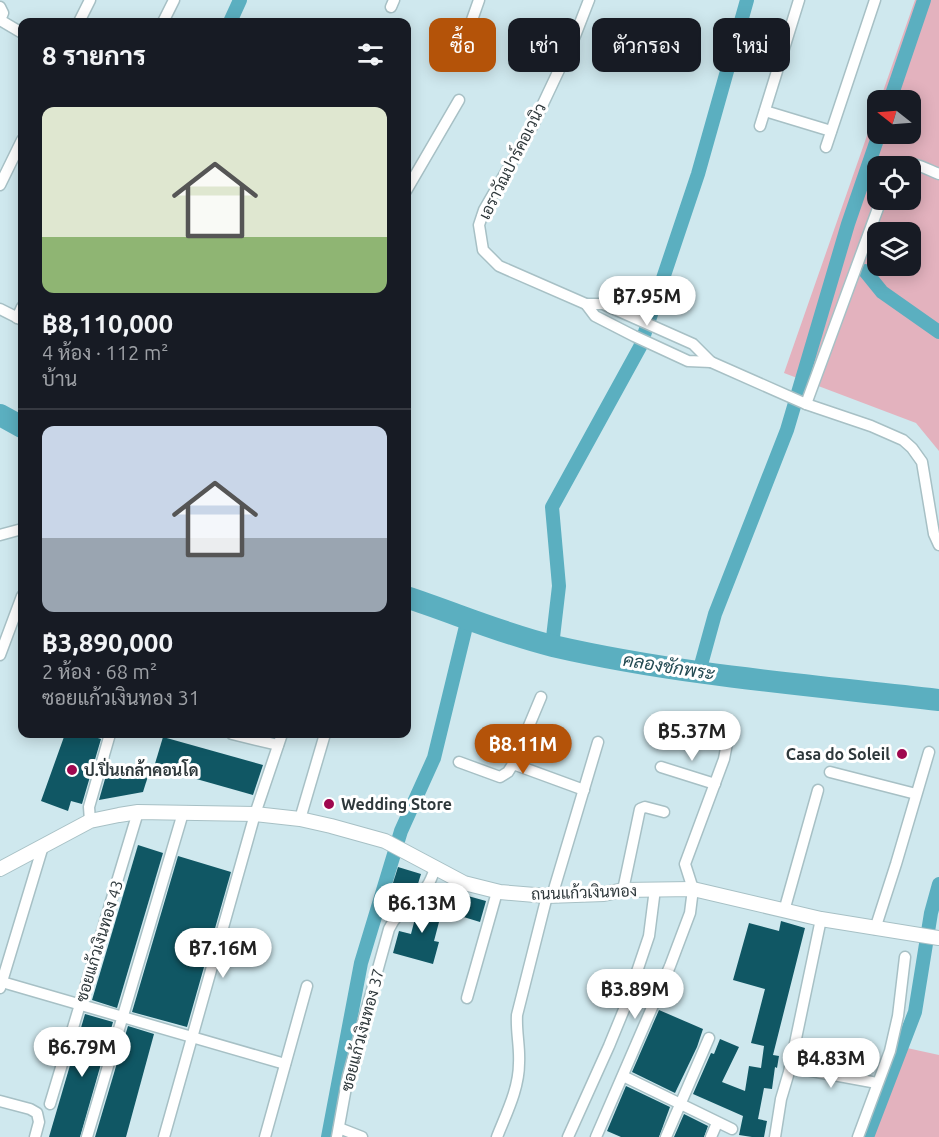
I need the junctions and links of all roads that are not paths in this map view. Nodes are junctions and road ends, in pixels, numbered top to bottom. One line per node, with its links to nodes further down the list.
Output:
1 (4, 0): 8 (street)
2 (90, 0): 9 (street)
3 (174, 0): 10 (street)
4 (479, 0): 11 (street)
5 (589, 0): 24 (street, เอราวัณปาร์คอเวนิว)
6 (799, 0): 14 (street)
7 (875, 0): 16 (street)
8 (0, 7): 12 (street)
9 (81, 18)
10 (165, 18)
11 (473, 18)
12 (18, 31)
13 (459, 100): 21 (street)
14 (765, 111): 15 (street); 16 (street)
15 (760, 126)
16 (831, 131): 17 (street)
17 (826, 147)
18 (18, 148): 22 (street)
19 (921, 167): 20 (street)
20 (939, 174)
21 (411, 182)
22 (0, 185)
23 (877, 210): 28 (street)
24 (586, 304): 27 (street, เอราวัณปาร์คอเวนิว); 27 (street, เอราวัณปาร์คอเวนิว)
25 (0, 309): 26 (street)
26 (18, 318)
27 (711, 362): 28 (street, เอราวัณปาร์คอเวนิว)
28 (806, 403): 29 (street, เอราวัณปาร์คอเวนิว)
29 (936, 524): 32 (street, เอราวัณปาร์คอเวนิว)
30 (18, 530): 31 (street)
31 (0, 535)
32 (939, 545)
33 (18, 607): 34 (street)
34 (0, 655)
35 (541, 697): 45 (street)
36 (109, 738): 57 (street)
37 (249, 738): 42 (street)
38 (281, 738): 42 (street)
39 (324, 738): 56 (street)
40 (728, 738): 48 (street)
41 (598, 742): 49 (street)
42 (278, 745): 55 (street)
43 (929, 752): 51 (street)
44 (459, 762): 45 (street)
45 (513, 764): 49 (street)
46 (661, 767): 48 (street)
47 (830, 772): 51 (street)
48 (715, 784): 62 (street)
49 (584, 790): 65 (street)
50 (818, 790): 66 (street)
51 (916, 794): 68 (street)
52 (138, 812): 54 (street, ถนนแก้วเงินทอง); 57 (street, ถนนแก้วเงินทอง); 74 (street, ซอยแก้วเงินทอง 43)
53 (664, 812): 63 (street)
54 (183, 813): 55 (street, ถนนแก้วเงินทอง); 75 (street)
55 (255, 814): 56 (street, ถนนแก้วเงินทอง); 76 (street)
56 (300, 819): 60 (street, ถนนแก้วเงินทอง)
57 (90, 821): 58 (street, ถนนแก้วเงินทอง)
58 (43, 846): 59 (street, ถนนแก้วเงินทอง); 71 (street)
59 (0, 869)
60 (435, 869): 64 (street, ถนนแก้วเงินทอง); 87 (street, ซอยแก้วเงินทอง 37)
61 (655, 889): 62 (street, ถนนแก้วเงินทอง); 63 (street, ถนนแก้วเงินทอง); 94 (street)
62 (693, 889): 66 (street, ถนนแก้วเงินทอง); 80 (street)
63 (623, 890): 65 (street, ถนนแก้วเงินทอง)
64 (497, 892): 65 (street, ถนนแก้วเงินทอง); 73 (street)
65 (549, 896): 93 (street)
66 (784, 911): 67 (street, ถนนแก้วเงินทอง)
67 (821, 919): 68 (street, ถนนแก้วเงินทอง); 79 (street)
68 (875, 929): 69 (street, ถนนแก้วเงินทอง)
69 (939, 938)
70 (905, 957): 81 (street)
71 (1, 985): 74 (street)
72 (307, 986): 78 (street)
73 (467, 998)
74 (80, 1005): 75 (street); 83 (street, ซอยแก้วเงินทอง 43)
75 (122, 1017): 76 (street); 89 (street)
76 (192, 1037): 78 (street); 90 (street)
77 (709, 1038): 84 (street)
78 (285, 1064): 91 (street)
79 (790, 1067): 81 (street); 98 (street)
80 (623, 1076): 84 (street); 95 (street)
81 (877, 1083): 99 (street)
82 (0, 1101): 88 (street)
83 (50, 1104)
84 (680, 1104): 85 (street); 96 (street)
85 (717, 1123): 86 (street); 97 (street)
86 (732, 1129)
87 (338, 1132): 92 (street)
88 (35, 1137)
89 (87, 1137)
90 (164, 1137)
91 (265, 1137)
92 (362, 1137)
93 (497, 1137)
94 (568, 1137)
95 (597, 1137)
96 (666, 1137)
97 (711, 1137)
98 (775, 1137)
99 (858, 1137)

